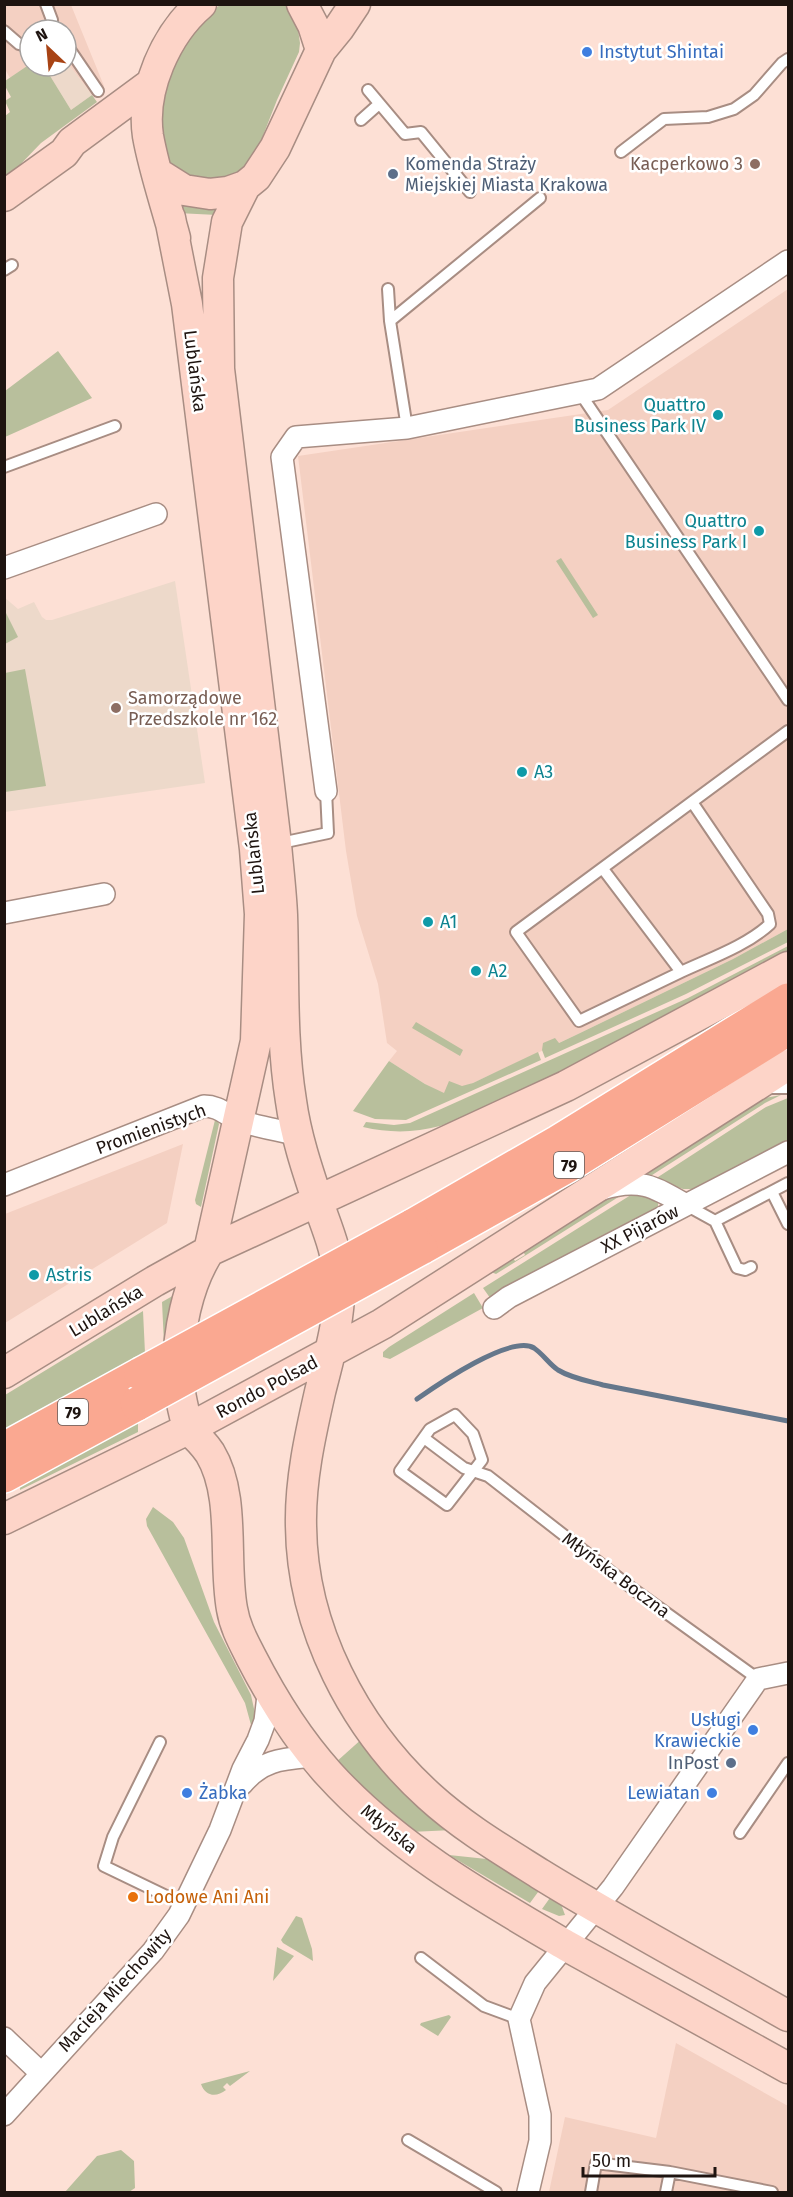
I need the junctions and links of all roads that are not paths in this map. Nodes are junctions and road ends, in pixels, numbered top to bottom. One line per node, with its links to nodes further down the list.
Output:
1 (302, 4): 6 (main road)
2 (355, 4): 6 (main road, Lublańska)
3 (187, 10): 9 (main road, Lublańska)
4 (4, 31): 5 (lane)
5 (18, 43)
6 (321, 50): 18 (main road, Lublańska)
7 (789, 59): 15 (lane)
8 (78, 62): 11 (lane)
9 (152, 84): 14 (main road, Lublańska); 16 (main road)
10 (368, 90): 12 (lane)
11 (98, 91)
12 (380, 104): 13 (lane); 19 (lane)
13 (361, 120)
14 (147, 125): 16 (main road); 17 (main road, Lublańska)
15 (621, 152)
16 (64, 153): 20 (main road)
17 (157, 174): 18 (main road); 22 (main road, Lublańska)
18 (245, 186): 26 (main road, Lublańska)
19 (470, 192)
20 (4, 196)
21 (540, 198): 25 (lane)
22 (170, 218): 26 (main road, Lublańska); 48 (main road, Lublańska)
23 (789, 261): 27 (street)
24 (388, 289): 25 (lane)
25 (390, 321): 29 (lane)
26 (219, 369): 37 (main road, Lublańska)
27 (580, 393): 29 (street); 33 (lane)
28 (114, 426): 30 (lane)
29 (407, 428): 35 (street)
30 (4, 467)
31 (156, 514): 32 (street)
32 (4, 568)
33 (789, 700)
34 (789, 731): 36 (lane)
35 (326, 791): 37 (lane)
36 (692, 802): 38 (lane); 42 (lane)
37 (276, 844): 49 (main road, Lublańska)
38 (603, 869): 42 (lane); 42 (lane)
39 (104, 894): 40 (street)
40 (4, 913)
41 (789, 967): 53 (main road)
42 (681, 972)
43 (789, 1000): 59 (main road, 79)
44 (789, 1029): 59 (main road, 79)
45 (789, 1065): 47 (main road)
46 (789, 1088): 47 (lane)
47 (738, 1098): 55 (main road)
48 (238, 1120): 49 (street, Promienistych); 52 (street, Promienistych); 60 (main road, Lublańska)
49 (298, 1135): 53 (main road, Lublańska)
50 (789, 1152): 56 (street, XX Pijarów)
51 (789, 1183): 54 (lane)
52 (4, 1185)
53 (317, 1199): 60 (main road); 63 (main road, Rondo Polsad)
54 (773, 1200): 57 (lane); 58 (lane)
55 (574, 1201): 56 (street); 63 (main road)
56 (686, 1205): 58 (lane); 62 (street, XX Pijarów)
57 (784, 1222)
58 (722, 1226): 61 (lane)
59 (416, 1237): 65 (main road, 79, bridge)
60 (209, 1251): 64 (main road, Lublańska); 66 (main road)
61 (751, 1267)
62 (494, 1308)
63 (330, 1354): 66 (main road, Rondo Polsad); 81 (main road)
64 (4, 1373)
65 (139, 1389): 68 (main road, 79); 70 (main road, 79)
66 (188, 1429): 71 (main road); 74 (main road, Młyńska)
67 (423, 1438): 69 (lane, Młyńska Boczna); 69 (lane); 69 (lane)
68 (4, 1449)
69 (474, 1472): 73 (lane, Młyńska Boczna)
70 (4, 1476)
71 (4, 1519)
72 (789, 1673): 73 (street)
73 (758, 1679): 81 (street)
74 (269, 1688): 76 (main road, Młyńska); 78 (street, Macieja Miechowity)
75 (160, 1742): 80 (lane)
76 (314, 1756): 78 (street, Macieja Miechowity); 82 (main road, Młyńska)
77 (789, 1763): 79 (lane)
78 (237, 1789): 80 (street, Macieja Miechowity)
79 (740, 1833)
80 (185, 1905): 88 (street, Macieja Miechowity)
81 (596, 1908): 82 (street); 84 (main road)
82 (565, 1945): 85 (street); 87 (main road, Młyńska)
83 (421, 1958): 85 (lane)
84 (789, 2016)
85 (519, 2019): 93 (street)
86 (4, 2038): 88 (street)
87 (789, 2068)
88 (41, 2073): 89 (street, Macieja Miechowity)
89 (4, 2115)
90 (408, 2140): 92 (lane)
91 (670, 2172): 94 (lane); 95 (lane); 96 (lane)
92 (496, 2193)
93 (528, 2193)
94 (591, 2193)
95 (666, 2193)
96 (772, 2193)

